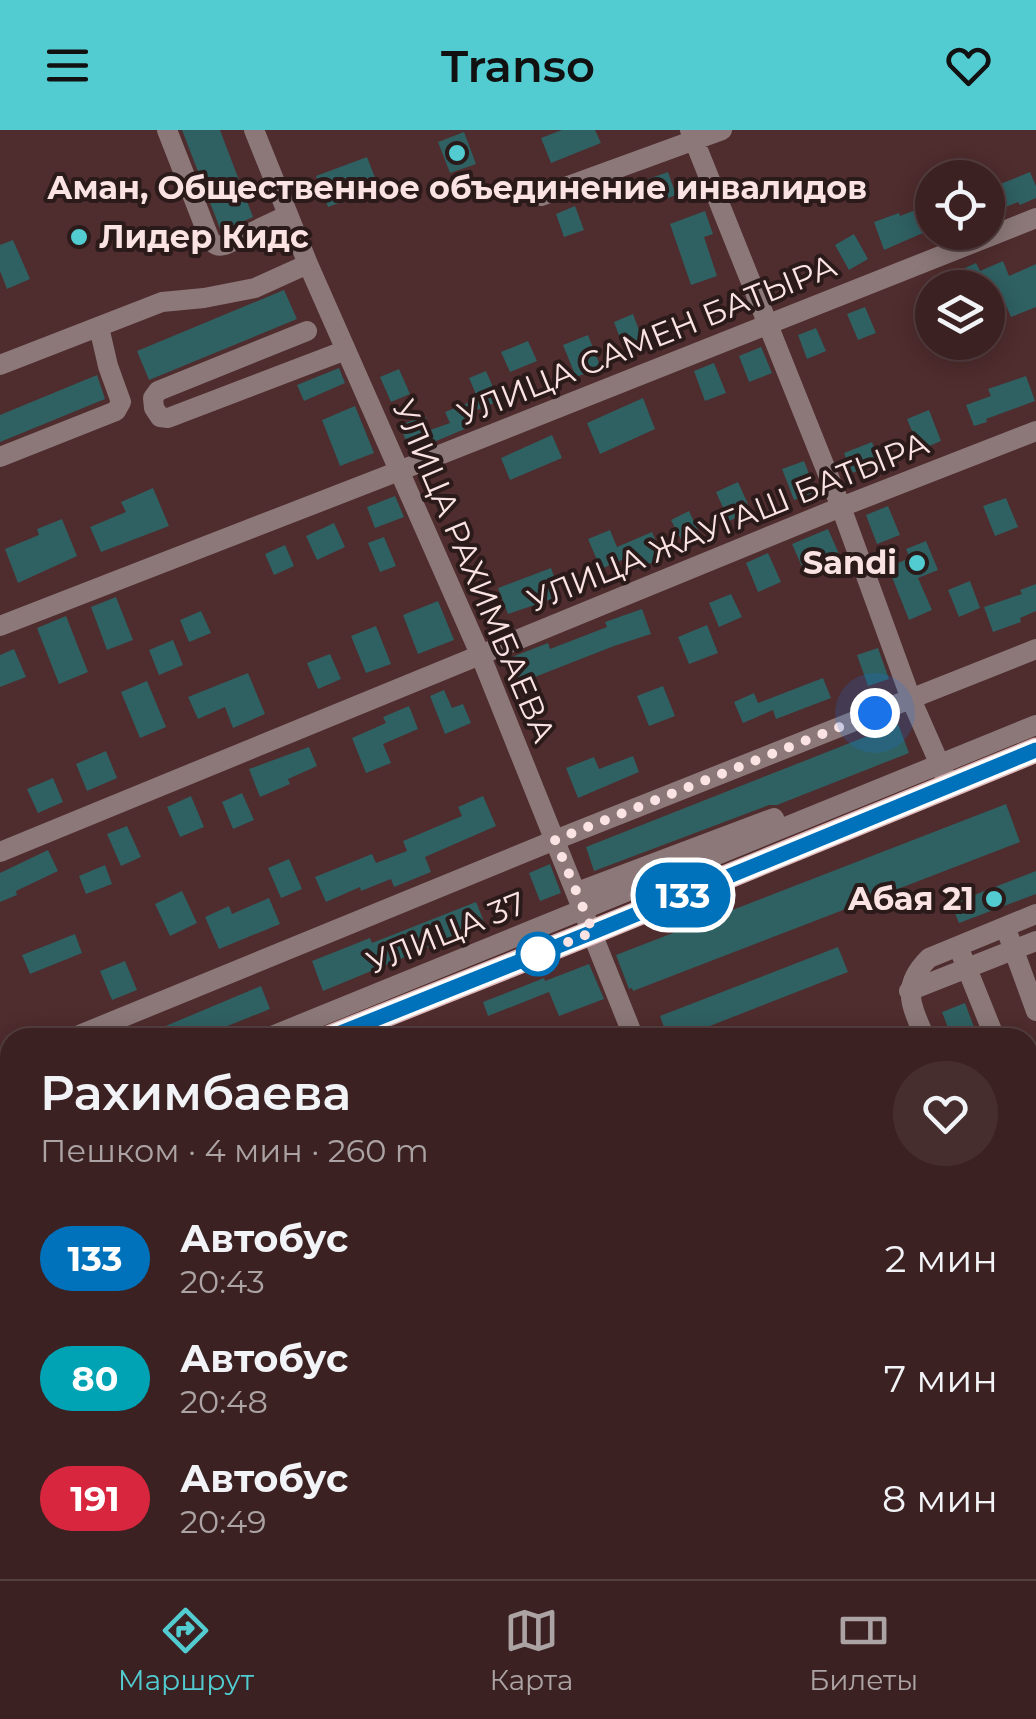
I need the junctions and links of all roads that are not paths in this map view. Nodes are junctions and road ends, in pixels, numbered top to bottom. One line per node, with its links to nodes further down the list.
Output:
1 (167, 130): 6 (street)
2 (254, 130): 6 (street, УЛИЦА РАХИМБАЕВА)
3 (722, 130): 4 (street)
4 (692, 136): 5 (street); 9 (street)
5 (541, 196)
6 (288, 215): 8 (street, УЛИЦА РАХИМБАЕВА)
7 (1036, 218): 9 (street, УЛИЦА САМЕН БАТЫРА)
8 (308, 264): 10 (street); 12 (street, УЛИЦА РАХИМБАЕВА)
9 (769, 324): 16 (street, УЛИЦА САМЕН БАТЫРА); 17 (street)
10 (99, 327): 13 (street); 15 (street)
11 (307, 330): 12 (street)
12 (346, 350): 16 (street, УЛИЦА РАХИМБАЕВА)
13 (0, 365)
14 (1036, 431): 17 (street, УЛИЦА ЖАУГАШ БАТЫРА)
15 (0, 457)
16 (400, 472): 18 (street, УЛИЦА САМЕН БАТЫРА); 20 (street, УЛИЦА РАХИМБАЕВА)
17 (841, 507): 20 (street, УЛИЦА ЖАУГАШ БАТЫРА); 21 (street)
18 (0, 626)
19 (1036, 649): 21 (street)
20 (480, 654): 26 (street, УЛИЦА РАХИМБАЕВА); 27 (street, УЛИЦА ЖАУГАШ БАТЫРА)
21 (910, 699): 24 (street); 26 (street)
22 (1036, 725): 39 (street, УЛИЦА 37)
23 (1036, 750): 24 (main road)
24 (948, 784): 25 (main road)
25 (910, 800): 28 (street); 31 (main road)
26 (555, 840): 28 (street, УЛИЦА РАХИМБАЕВА); 38 (street)
27 (0, 852)
28 (577, 892): 31 (street, УЛИЦА РАХИМБАЕВА)
29 (1036, 914): 30 (street)
30 (1005, 926): 33 (street); 34 (street)
31 (593, 932): 40 (main road); 41 (street, УЛИЦА РАХИМБАЕВА)
32 (1036, 941): 34 (street)
33 (958, 946): 35 (street); 36 (street)
34 (1014, 950): 35 (street); 37 (street)
35 (967, 968): 36 (street); 43 (street)
36 (909, 991): 42 (street)
37 (1036, 1010)
38 (96, 1028)
39 (292, 1028)
40 (373, 1028)
41 (630, 1028)
42 (921, 1028)
43 (991, 1028)

